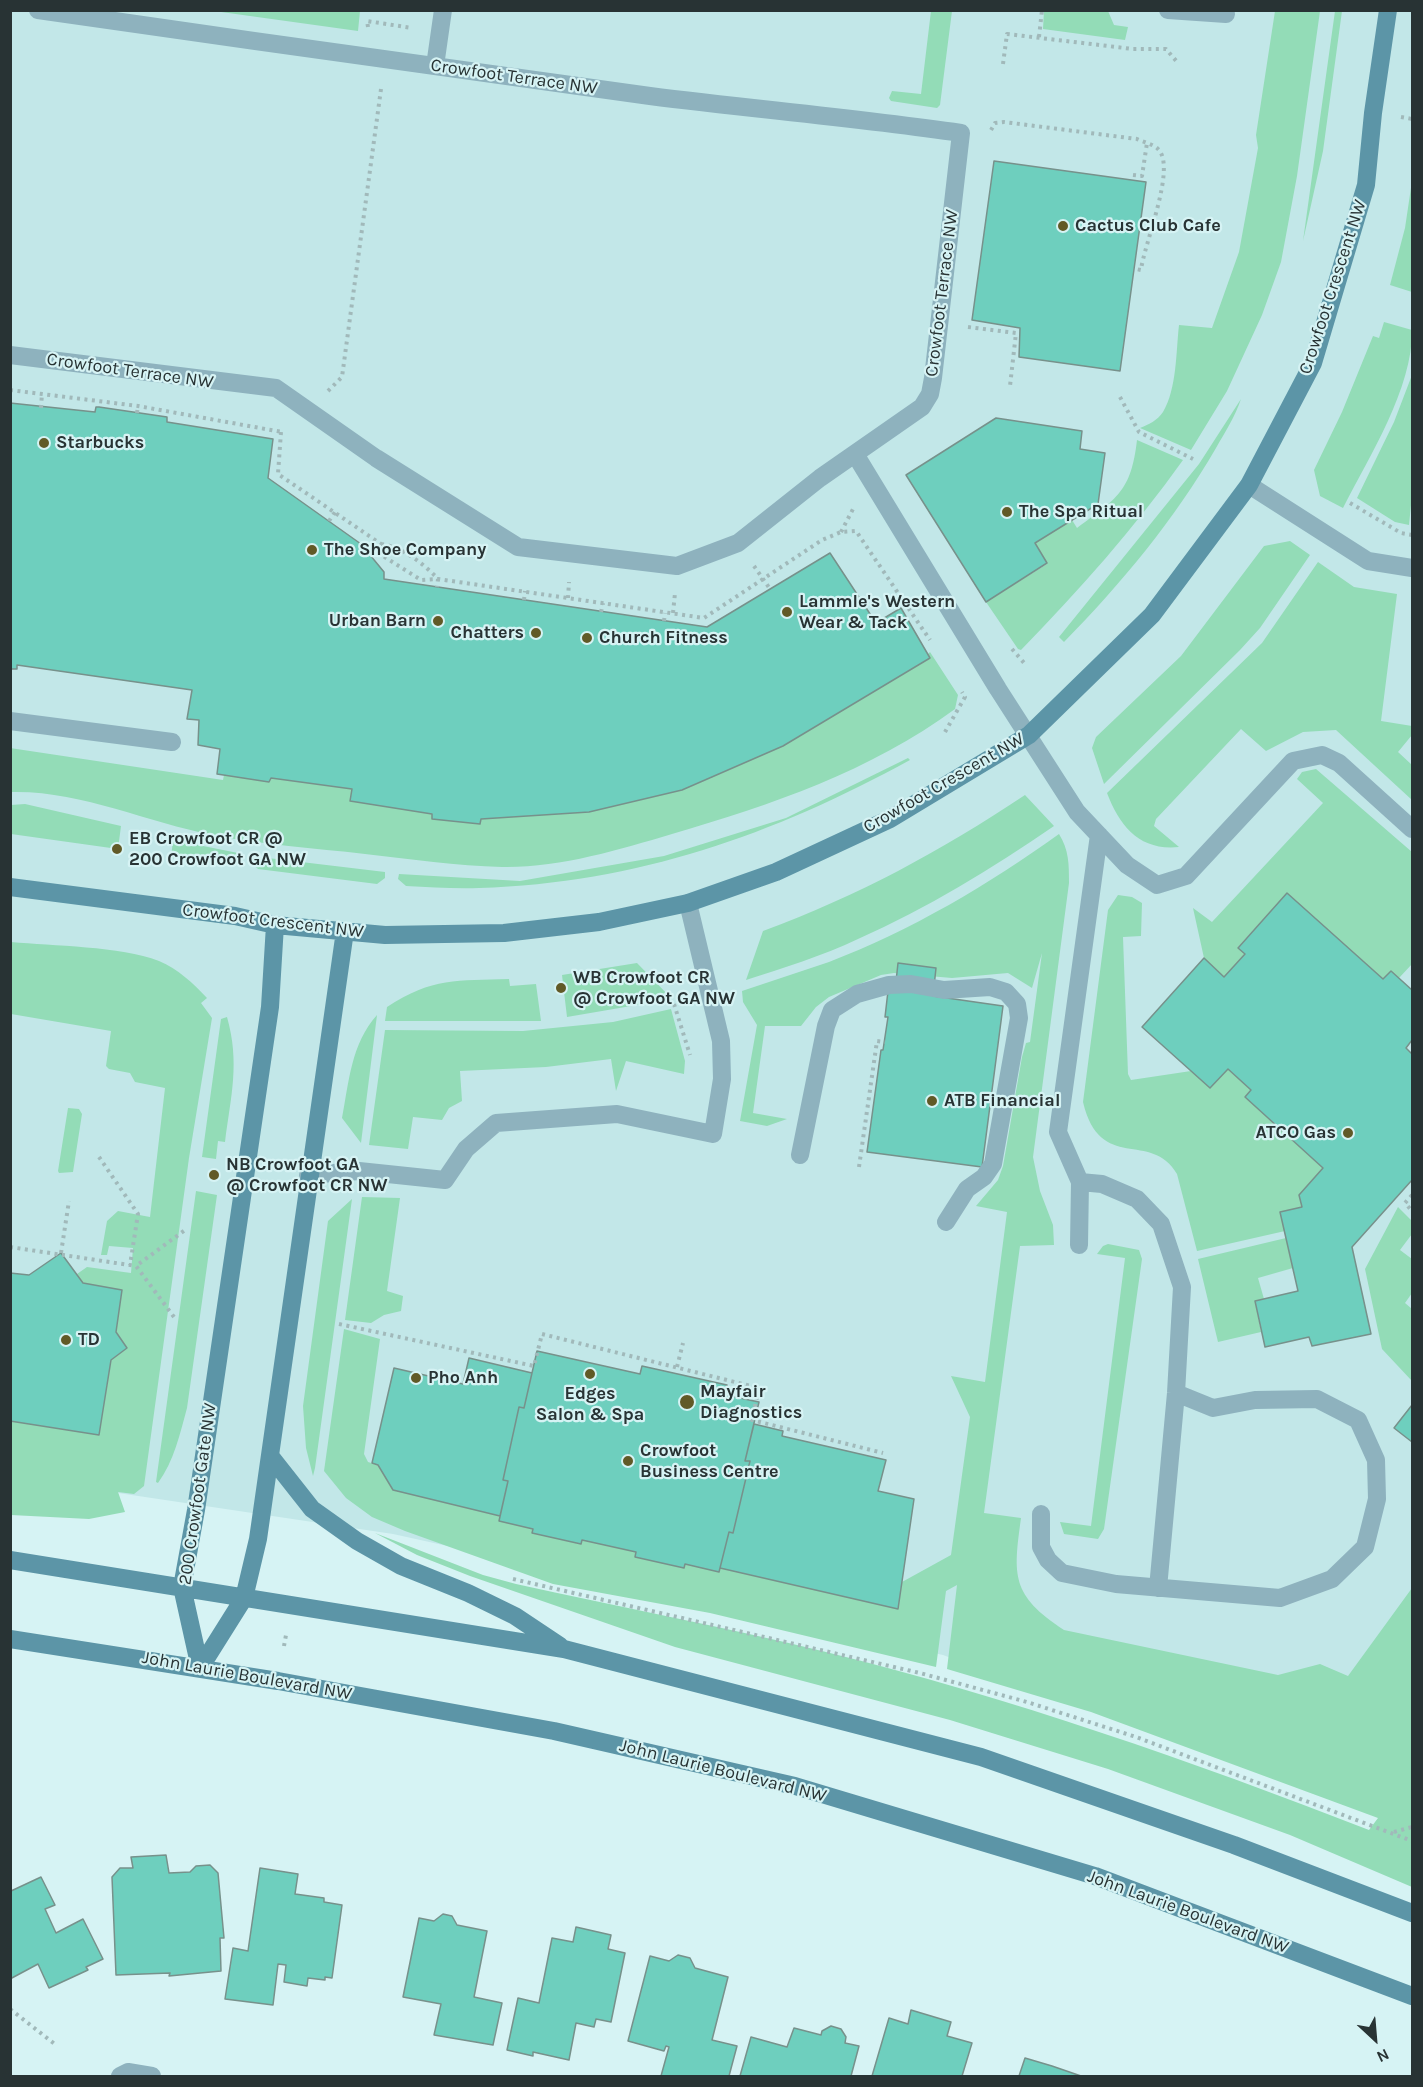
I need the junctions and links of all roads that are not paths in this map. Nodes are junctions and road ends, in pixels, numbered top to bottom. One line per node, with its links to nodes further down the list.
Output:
1 (38, 10): 6 (street, Crowfoot Terrace NW)
2 (443, 10): 6 (street)
3 (1168, 10): 5 (street)
4 (1389, 10): 9 (street, Crowfoot Crescent NW)
5 (1226, 14)
6 (435, 66): 8 (street, Crowfoot Terrace NW)
7 (10, 355): 8 (street, Crowfoot Terrace NW)
8 (855, 454): 12 (street)
9 (1250, 485): 10 (street); 12 (street, Crowfoot Crescent NW)
10 (1413, 568)
11 (10, 721): 13 (street)
12 (1029, 735): 15 (street); 17 (street, Crowfoot Crescent NW)
13 (172, 741)
14 (1413, 829): 15 (street)
15 (1099, 835): 22 (street)
16 (10, 887): 18 (street, Crowfoot Crescent NW)
17 (688, 903): 19 (street, Crowfoot Crescent NW); 21 (street)
18 (275, 925): 19 (street, Crowfoot Crescent NW); 29 (street, 200 Crowfoot Gate NW)
19 (345, 931): 21 (street)
20 (800, 1155): 23 (street)
21 (308, 1175): 26 (street)
22 (1080, 1182): 24 (street); 25 (street)
23 (946, 1222)
24 (1079, 1245)
25 (1176, 1393): 30 (street); 30 (street)
26 (271, 1457): 31 (street); 33 (street)
27 (1041, 1514): 30 (street)
28 (10, 1560): 29 (street)
29 (182, 1587): 31 (street); 34 (street, 200 Crowfoot Gate NW)
30 (1158, 1588)
31 (243, 1598): 33 (street); 34 (street)
32 (10, 1639): 34 (street, John Laurie Boulevard NW)
33 (564, 1649): 35 (street)
34 (200, 1668): 36 (street, John Laurie Boulevard NW)
35 (1413, 1912)
36 (1413, 1996)
37 (120, 2076): 38 (street)
38 (152, 2076)

